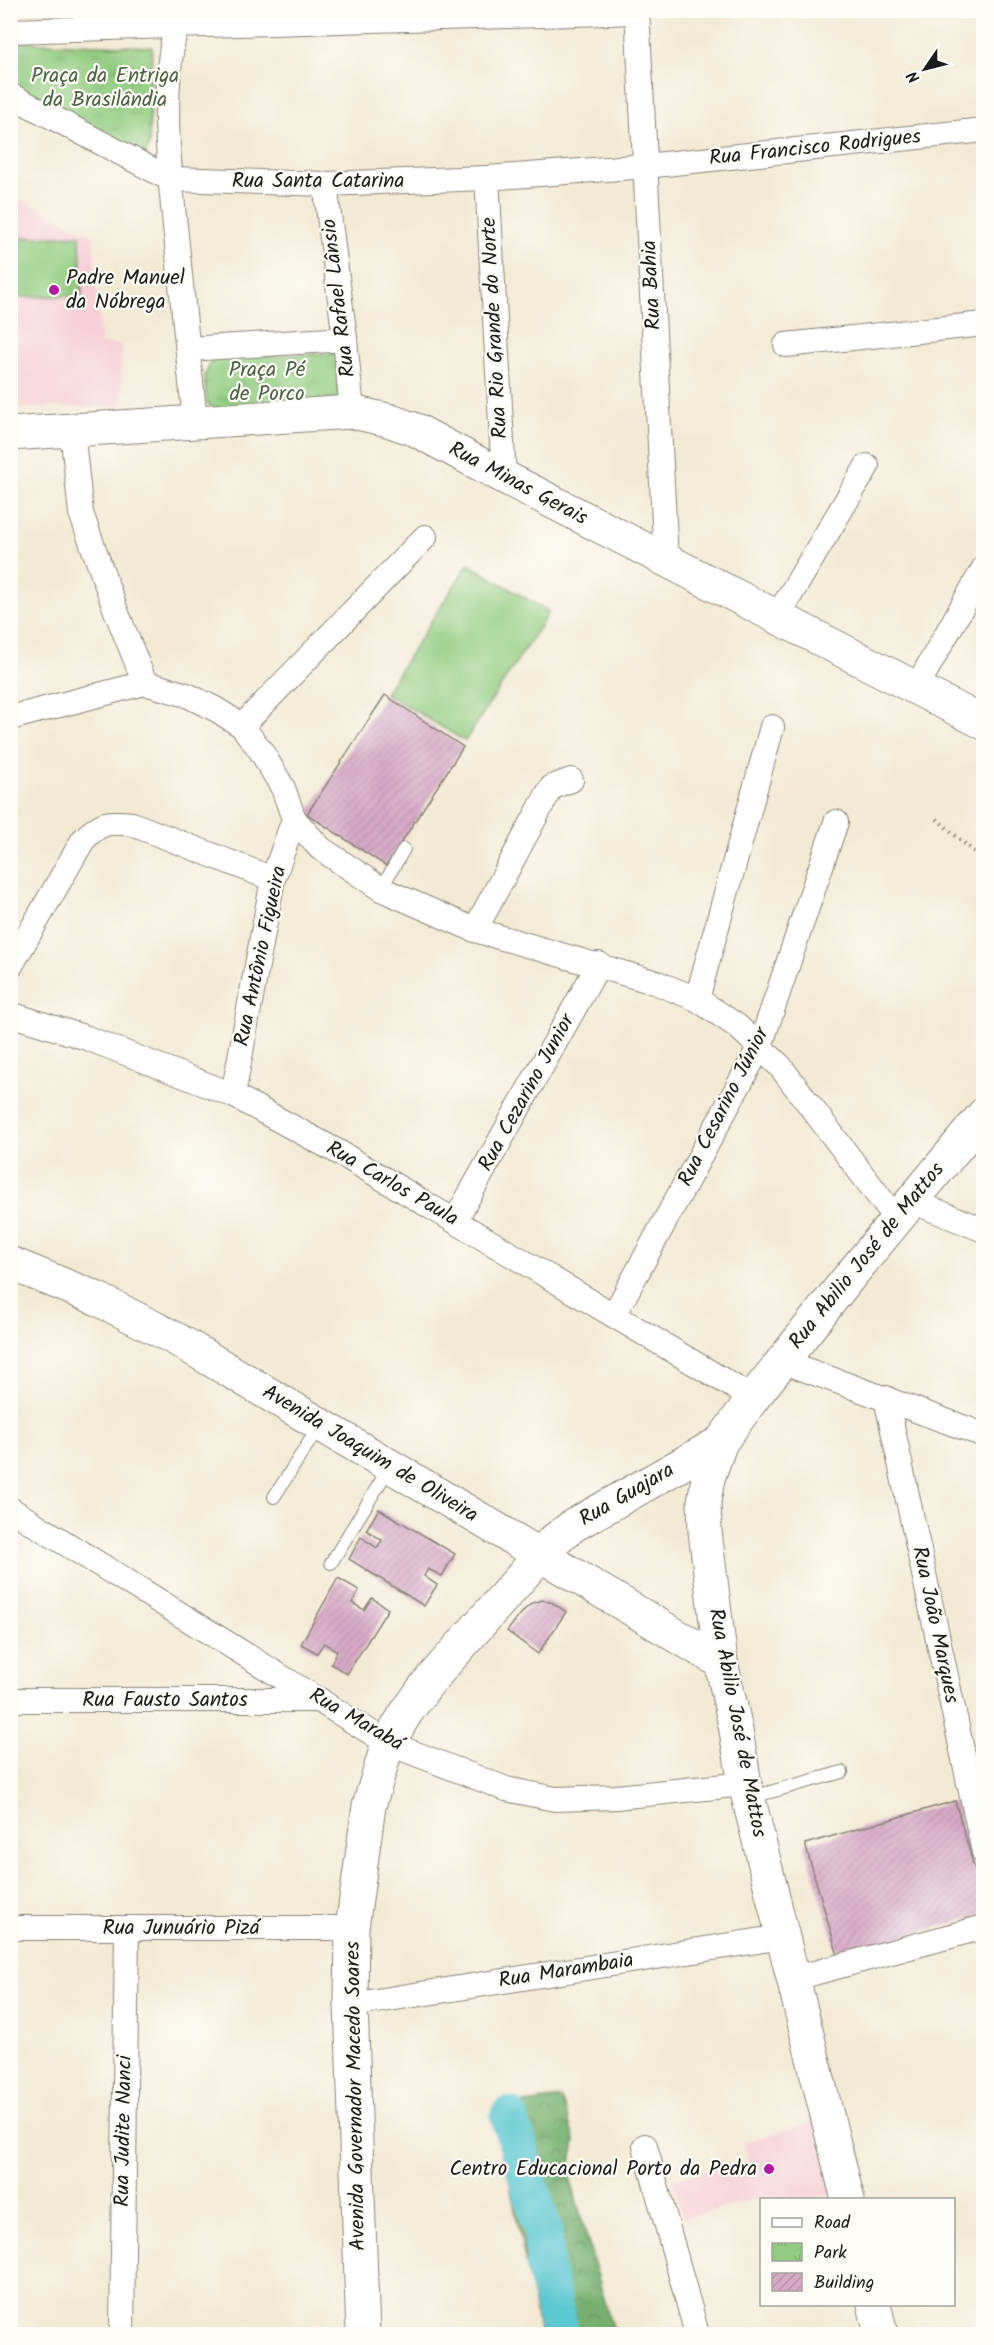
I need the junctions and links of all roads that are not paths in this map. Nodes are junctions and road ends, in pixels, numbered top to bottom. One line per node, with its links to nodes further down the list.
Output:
1 (637, 11): 2 (street); 6 (street, Rua Bahia)
2 (178, 18): 3 (street); 7 (street)
3 (26, 24)
4 (10, 95): 7 (street, Rua Santa Catarina)
5 (984, 130): 6 (street, Rua Francisco Rodrigues)
6 (646, 166): 8 (street, Rua Santa Catarina); 21 (street, Rua Bahia)
7 (170, 178): 9 (street, Rua Santa Catarina); 13 (street)
8 (487, 178): 9 (street, Rua Santa Catarina); 19 (street, Rua Rio Grande do Norte)
9 (326, 184): 11 (street, Rua Rafael Lânsio)
10 (984, 324): 12 (street)
11 (345, 339): 13 (street); 14 (street, Rua Rafael Lânsio)
12 (786, 345)
13 (188, 349): 15 (street)
14 (352, 412): 15 (main road, Rua Minas Gerais); 19 (main road, Rua Minas Gerais)
15 (195, 422): 16 (main road, Rua Minas Gerais)
16 (72, 431): 17 (main road, Rua Minas Gerais); 24 (street)
17 (10, 434)
18 (867, 466): 23 (street)
19 (504, 477): 21 (main road, Rua Minas Gerais)
20 (425, 537): 28 (street)
21 (666, 560): 23 (main road, Rua Minas Gerais)
22 (984, 567): 25 (street)
23 (777, 617): 25 (main road, Rua Minas Gerais)
24 (145, 683): 26 (street); 28 (street)
25 (916, 688): 27 (main road, Rua Minas Gerais)
26 (10, 718)
27 (984, 723)
28 (243, 726): 31 (street)
29 (772, 728): 39 (street)
30 (572, 780): 36 (street)
31 (294, 819): 34 (street, Rua Antônio Figueira); 35 (street)
32 (836, 822): 41 (street, Rua Cesarino Júnior)
33 (404, 849): 35 (lane)
34 (273, 879): 38 (street); 42 (street, Rua Antônio Figueira)
35 (381, 889): 36 (street)
36 (475, 930): 37 (street)
37 (599, 964): 39 (street); 45 (street, Rua Cezarino Junior)
38 (10, 967)
39 (697, 999): 41 (street)
40 (10, 1014): 42 (street, Rua Carlos Paula)
41 (760, 1046): 44 (street); 48 (street, Rua Cesarino Júnior)
42 (233, 1095): 45 (street, Rua Carlos Paula)
43 (984, 1114): 44 (main road, Rua Abilio José de Mattos)
44 (903, 1210): 46 (street); 49 (main road, Rua Abilio José de Mattos)
45 (455, 1221): 48 (street, Rua Carlos Paula)
46 (984, 1230)
47 (10, 1263): 52 (main road, Avenida Joaquim de Oliveira)
48 (614, 1315): 50 (street, Rua Carlos Paula)
49 (782, 1361): 50 (main road, Rua Abilio José de Mattos); 51 (street)
50 (753, 1398): 54 (main road, Rua Abilio José de Mattos)
51 (886, 1398): 53 (street); 66 (street, Rua João Marques)
52 (320, 1424): 55 (main road, Avenida Joaquim de Oliveira); 56 (lane)
53 (984, 1435)
54 (721, 1442): 58 (main road, Rua Guajara); 60 (main road, Rua Abilio José de Mattos)
55 (391, 1465): 58 (main road, Avenida Joaquim de Oliveira); 59 (lane)
56 (274, 1497)
57 (10, 1509): 62 (street, Rua Marabá)
58 (539, 1554): 60 (main road, Avenida Joaquim de Oliveira); 63 (main road, Avenida Governador Macedo Soares)
59 (331, 1563)
60 (721, 1662): 65 (main road, Rua Abilio José de Mattos)
61 (10, 1700): 62 (street, Rua Fausto Santos)
62 (320, 1700): 63 (street, Rua Marabá)
63 (388, 1743): 65 (street, Rua Marabá); 70 (main road, Avenida Governador Macedo Soares)
64 (842, 1772): 65 (lane)
65 (746, 1791): 71 (main road, Rua Abilio José de Mattos)
66 (984, 1852)
67 (984, 1927): 72 (street)
68 (10, 1928): 69 (street, Rua Junuário Pizá)
69 (127, 1928): 70 (street, Rua Junuário Pizá); 77 (street, Rua Judite Nanci)
70 (352, 1928): 73 (main road, Avenida Governador Macedo Soares)
71 (782, 1937): 72 (main road, Rua Abilio José de Mattos); 73 (street, Rua Marambaia)
72 (792, 1979): 75 (main road, Rua Abilio José de Mattos)
73 (351, 2005): 78 (main road, Avenida Governador Macedo Soares)
74 (645, 2146): 79 (street)
75 (848, 2198)
76 (874, 2306): 80 (main road)
77 (122, 2334)
78 (363, 2334)
79 (696, 2334)
80 (881, 2334)

